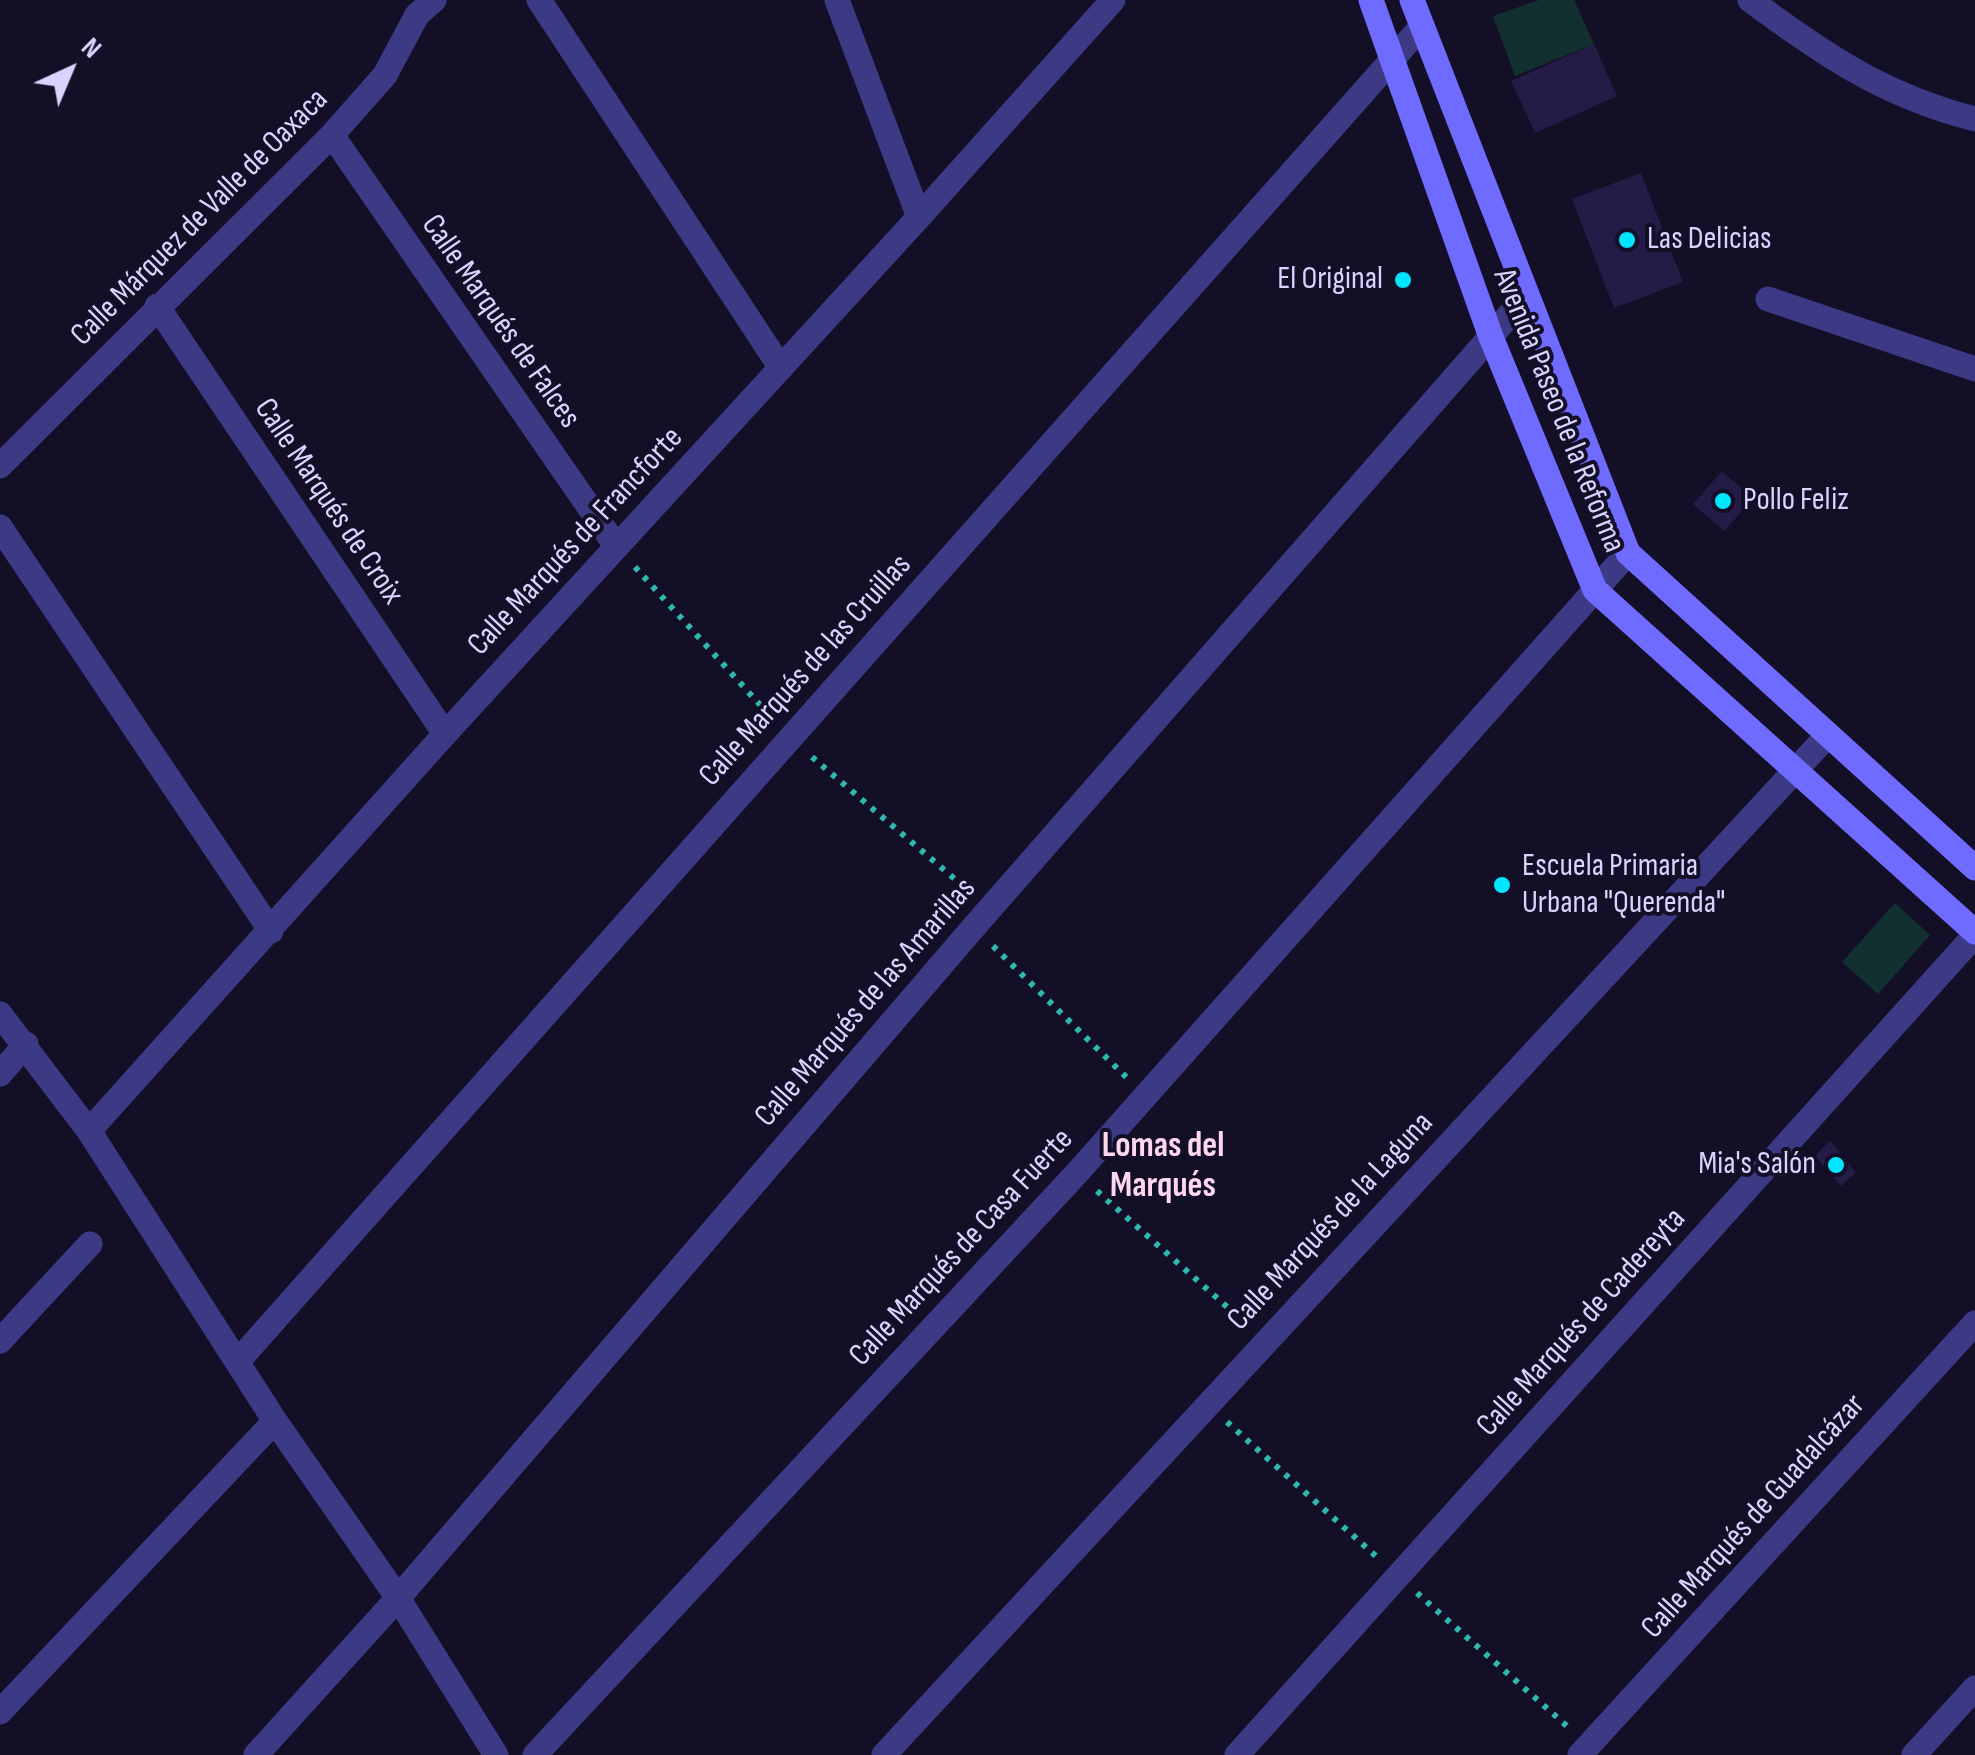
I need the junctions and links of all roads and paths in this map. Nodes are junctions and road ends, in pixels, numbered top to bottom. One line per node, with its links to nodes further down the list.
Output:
1 (539, 0): 17 (street)
2 (838, 0): 12 (street)
3 (1114, 0): 12 (street, Calle Marqués de Francforte)
4 (1371, 0): 9 (street, Avenida Paseo de la Reforma)
5 (1412, 0): 8 (street, Avenida Paseo de la Reforma)
6 (1750, 0): 10 (street)
7 (421, 5): 11 (street, Calle Márquez de Valle de Oaxaca)
8 (1422, 26): 9 (street, Calle Marqués de las Cruillas); 13 (street, Avenida Paseo de la Reforma)
9 (1392, 60): 16 (street, Avenida Paseo de la Reforma); 41 (street, Calle Marqués de las Cruillas)
10 (1975, 119)
11 (332, 135): 15 (street, Calle Márquez de Valle de Oaxaca); 21 (street, Calle Marqués de Falces)
12 (919, 217): 17 (street, Calle Marqués de Francforte)
13 (1527, 295): 16 (street, Calle Marqués de las Amarillas); 22 (street, Avenida Paseo de la Reforma)
14 (1768, 299): 18 (street)
15 (157, 306): 19 (street, Calle Márquez de Valle de Oaxaca); 24 (street, Calle Marqués de Croix)
16 (1490, 337): 23 (street, Avenida Paseo de la Reforma); 28 (street, Calle Marqués de las Amarillas)
17 (781, 368): 21 (street, Calle Marqués de Francforte)
18 (1975, 369)
19 (0, 466)
20 (0, 527): 29 (street)
21 (616, 546): 24 (street, Calle Marqués de Francforte)
22 (1628, 553): 23 (street, Calle Marqués de Casa Fuerte); 25 (street, Avenida Paseo de la Reforma)
23 (1595, 590): 26 (street, Avenida Paseo de la Reforma); 34 (street, Calle Marqués de Casa Fuerte)
24 (445, 734): 29 (street, Calle Marqués de Francforte)
25 (1828, 736): 26 (street, Calle Marqués de la Laguna); 27 (street, Avenida Paseo de la Reforma)
26 (1797, 770): 30 (street, Avenida Paseo de la Reforma); 39 (street, Calle Marqués de la Laguna)
27 (1975, 868)
28 (973, 928): 34 (path); 45 (street, Calle Marqués de las Amarillas)
29 (271, 930): 35 (street, Calle Marqués de Francforte)
30 (1975, 934): 44 (street, Calle Marqués de Cadereyta)
31 (0, 1014): 32 (street)
32 (26, 1044): 33 (street); 35 (street)
33 (0, 1074)
34 (1145, 1096): 36 (street, Calle Marqués de Casa Fuerte)
35 (90, 1131): 41 (street)
36 (1077, 1173): 39 (path); 51 (street, Calle Marqués de Casa Fuerte)
37 (90, 1244): 40 (street)
38 (1975, 1324): 48 (street, Calle Marqués de Guadalcázar)
39 (1265, 1340): 42 (street, Calle Marqués de la Laguna)
40 (0, 1341)
41 (238, 1360): 43 (street)
42 (1208, 1405): 44 (path); 52 (street, Calle Marqués de la Laguna)
43 (275, 1421): 45 (street); 47 (street)
44 (1398, 1576): 48 (path); 53 (street, Calle Marqués de Cadereyta)
45 (398, 1598): 49 (street, Calle Marqués de las Amarillas); 50 (street)
46 (1975, 1688): 54 (street)
47 (0, 1712)
48 (1585, 1750)
49 (256, 1755)
50 (496, 1755)
51 (535, 1755)
52 (884, 1755)
53 (1237, 1755)
54 (1914, 1755)

